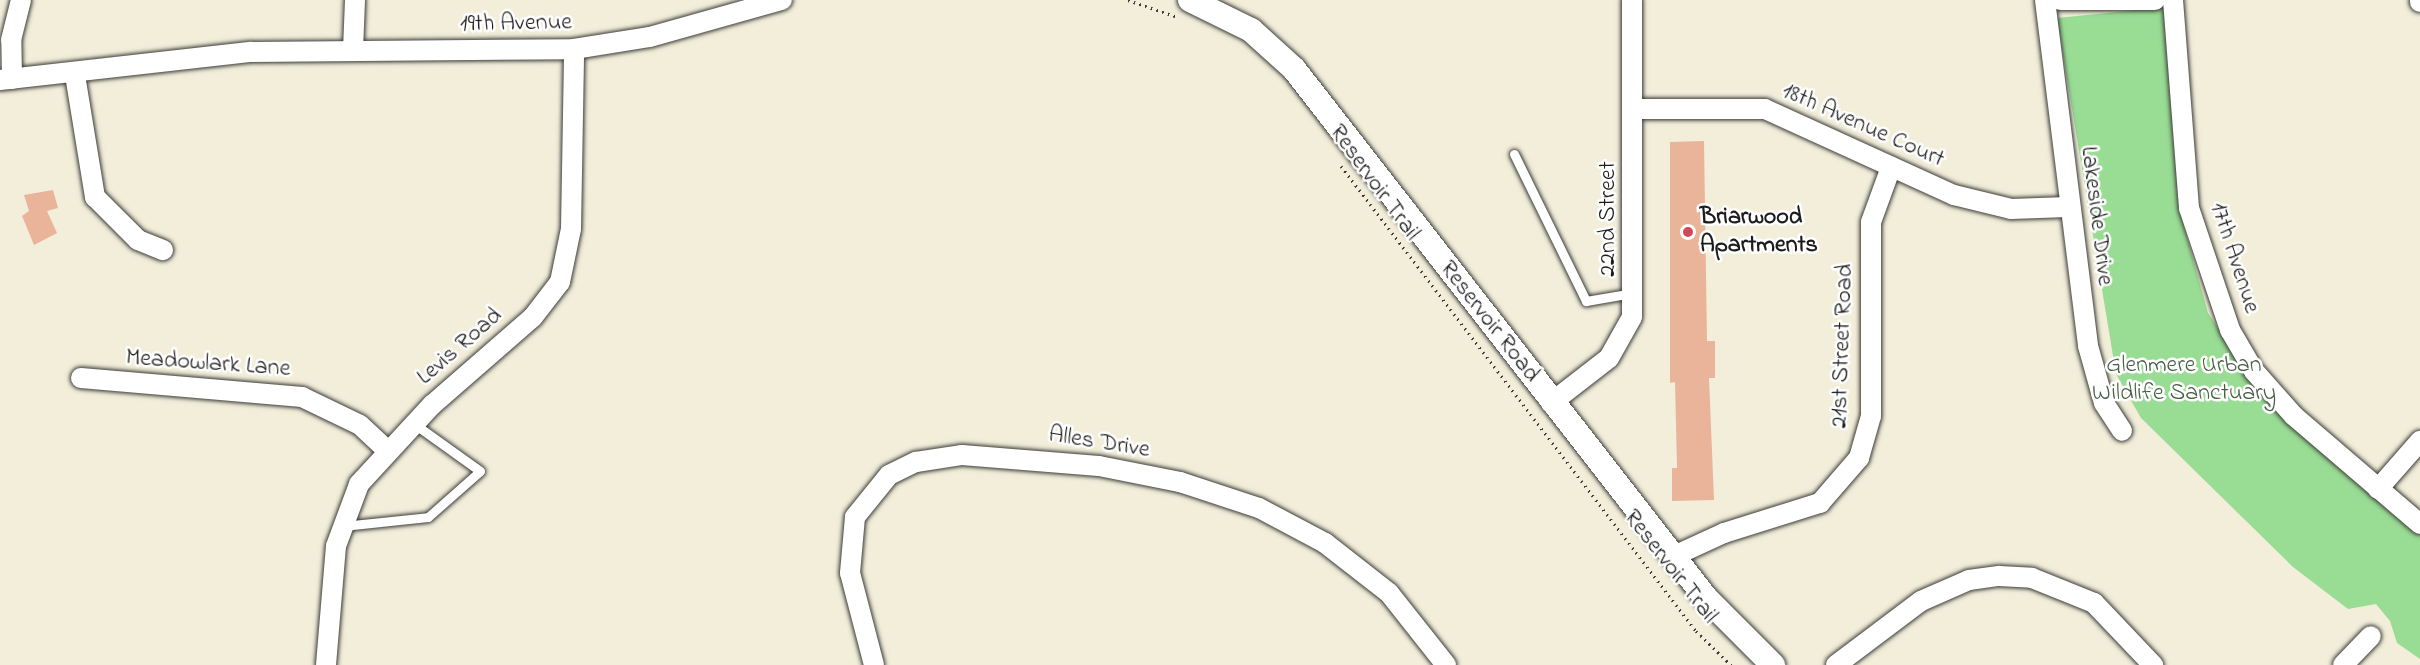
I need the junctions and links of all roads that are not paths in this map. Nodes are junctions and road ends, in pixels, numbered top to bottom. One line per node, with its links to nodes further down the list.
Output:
1 (21, 0): 13 (street, 19th Avenue)
2 (355, 0): 11 (street)
3 (783, 0): 10 (street, 19th Avenue)
4 (1632, 0): 14 (street, 22nd Street)
5 (2044, 0): 17 (street, Lakeside Drive)
6 (2060, 0): 7 (street)
7 (2155, 0)
8 (2174, 0): 26 (street, 17th Avenue)
9 (1188, 10): 21 (street, Reservoir Road)
10 (574, 49): 11 (street, 19th Avenue); 22 (street, Levis Road)
11 (353, 50): 12 (street, 19th Avenue)
12 (75, 75): 13 (street, 19th Avenue); 18 (street)
13 (6, 79)
14 (1634, 109): 16 (street, 18th Avenue Court); 19 (street, 22nd Street)
15 (1514, 154): 19 (lane)
16 (1891, 167): 17 (street, 18th Avenue Court); 29 (street, 21st Street Road)
17 (2068, 207): 23 (street, Lakeside Drive)
18 (164, 250)
19 (1635, 292): 21 (street, 22nd Street)
20 (81, 378): 25 (street, Meadowlark Lane)
21 (1551, 403): 29 (street, Reservoir Road)
22 (413, 423): 25 (street, Levis Road); 28 (lane)
23 (2122, 431)
24 (2420, 441): 26 (street)
25 (388, 451): 28 (street, Levis Road)
26 (2378, 489): 27 (street, 17th Avenue)
27 (2420, 524)
28 (341, 526): 31 (street, Levis Road)
29 (1674, 556): 34 (street, Reservoir Road)
30 (2371, 636): 37 (street)
31 (326, 665)
32 (874, 665): 33 (street, Alles Drive)
33 (1446, 665)
34 (1773, 665)
35 (1836, 665): 36 (street)
36 (2153, 665)
37 (2343, 665)

